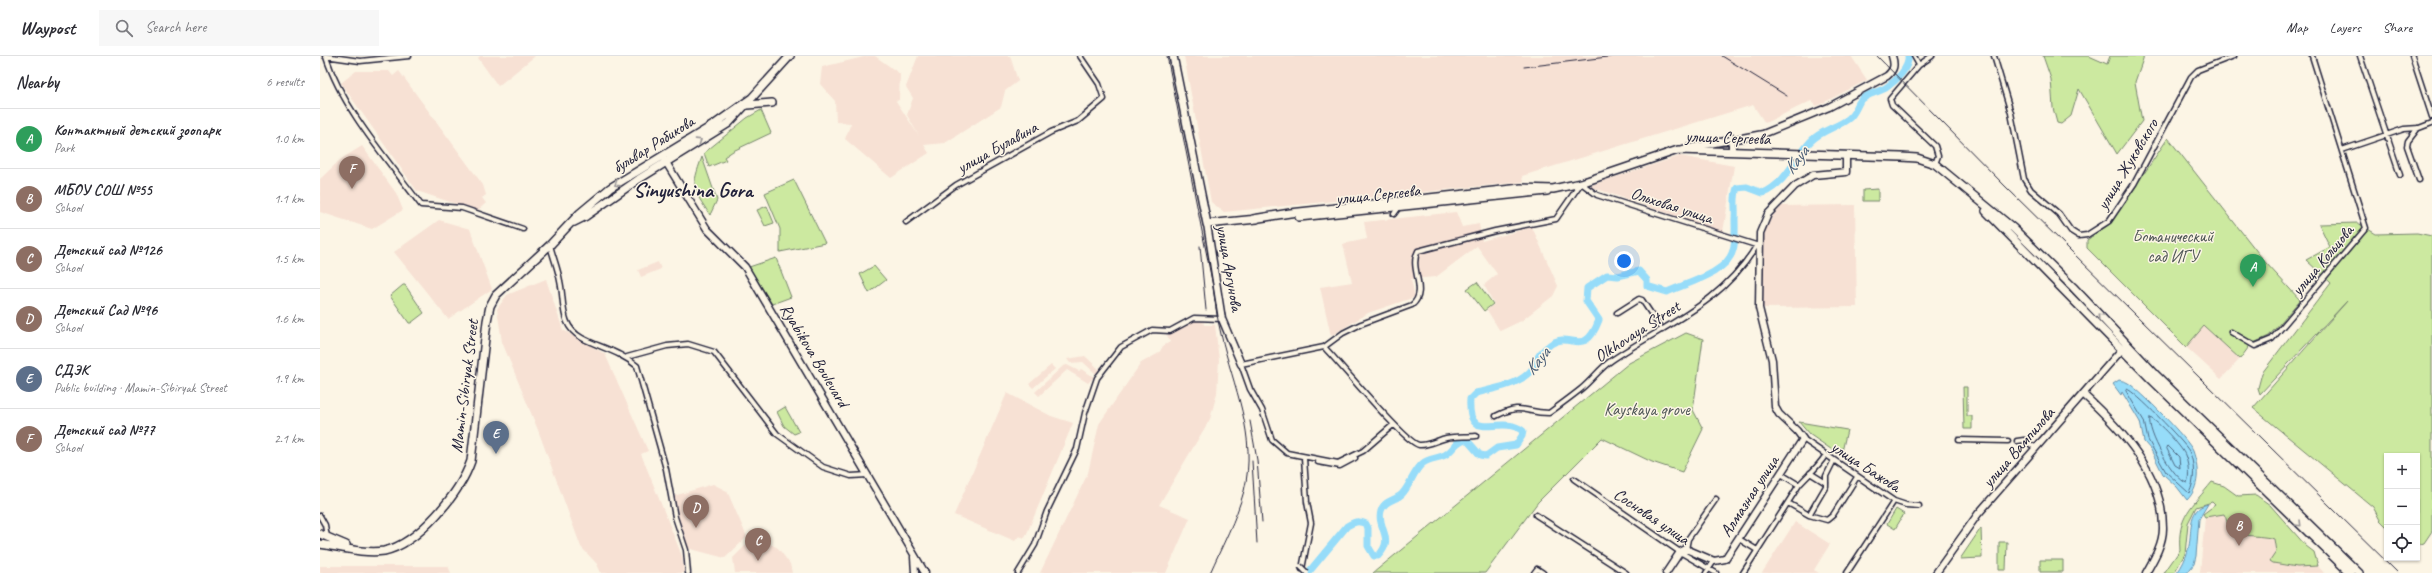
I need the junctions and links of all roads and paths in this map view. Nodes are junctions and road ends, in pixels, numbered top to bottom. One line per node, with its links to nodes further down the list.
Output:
1 (325, 56): 2 (street); 40 (street)
2 (409, 56)
3 (790, 56): 15 (main road, бульвар Рябикова)
4 (1080, 56): 37 (street, улица Булавина)
5 (1173, 56): 38 (main road, улица Аргунова)
6 (1892, 56): 22 (street)
7 (1914, 56): 14 (street)
8 (1932, 56): 14 (street)
9 (1994, 56): 10 (street, улица Жуковского)
10 (2234, 56)
11 (2312, 56): 24 (street, улица Кольцова)
12 (2360, 56): 21 (street)
13 (2412, 56): 18 (street)
14 (1919, 65): 28 (street)
15 (753, 97): 17 (main road, бульвар Рябикова); 27 (main road, бульвар Рябикова)
16 (772, 103): 17 (main road)
17 (747, 105): 27 (main road, бульвар Рябикова, one-way to 17)
18 (2432, 117)
19 (2432, 123): 20 (street)
20 (2418, 128): 21 (street); 30 (street)
21 (2386, 136): 24 (street); 29 (street)
22 (1732, 138): 23 (street); 25 (street)
23 (1678, 150): 25 (main road, улица Сергеева); 31 (main road, улица Сергеева)
24 (2342, 150): 49 (street, улица Кольцова)
25 (1732, 152): 26 (main road, улица Сергеева)
26 (1846, 156): 28 (main road, улица Сергеева); 43 (street)
27 (664, 159): 42 (main road); 68 (street, Ryabikova Boulevard)
28 (1935, 164): 33 (main road)
29 (2400, 175)
30 (2419, 180)
31 (1581, 183): 32 (main road, улица Сергеева); 43 (street, Ольховая улица); 50 (street)
32 (1551, 189): 34 (main road, улица Сергеева); 36 (main road, улица Сергеева)
33 (1966, 191): 39 (main road); 41 (main road)
34 (1399, 207): 35 (street); 36 (main road, улица Сергеева)
35 (1394, 214)
36 (1253, 220): 38 (main road, улица Сергеева)
37 (906, 222)
38 (1207, 224): 47 (street, улица Аргунова)
39 (2013, 228): 41 (main road); 44 (main road)
40 (523, 229)
41 (2005, 232): 45 (main road)
42 (550, 245): 52 (street); 83 (main road, Mamin-Sibiryak Street)
43 (1758, 246): 48 (street, Olkhovaya Street); 58 (street)
44 (2071, 285): 45 (main road); 51 (main road, one-way to 44)
45 (2063, 290): 51 (main road)
46 (1617, 313): 48 (street)
47 (1222, 319): 53 (street, улица Аргунова); 93 (street)
48 (1662, 330): 55 (street, Olkhovaya Street)
49 (2231, 332)
50 (1324, 347): 53 (street); 56 (street)
51 (2125, 347): 54 (street, улица Вампилова); 104 (main road, one-way to 104); 105 (main road)
52 (627, 357): 68 (street); 90 (street)
53 (1241, 364): 64 (street, улица Аргунова)
54 (2083, 394): 62 (street, улица Вампилова); 103 (street)
55 (1496, 416)
56 (1393, 425): 57 (street); 64 (street, улица Аргунова)
57 (1476, 436)
58 (1802, 439): 63 (street, улица Бажова); 67 (street, Алмазная улица)
59 (1959, 440): 60 (street)
60 (2008, 441)
61 (2017, 441): 62 (street)
62 (2036, 448): 102 (street, улица Вампилова)
63 (1825, 456): 65 (street, улица Бажова); 66 (street)
64 (1304, 458): 89 (street); 89 (street, bridge)
65 (1833, 462): 69 (street, улица Бажова); 71 (street)
66 (1810, 473): 71 (street); 72 (street)
67 (1781, 474): 72 (street); 81 (street, Алмазная улица)
68 (868, 475): 86 (street, Ryabikova Boulevard)
69 (1857, 477): 74 (street, улица Бажова); 78 (street)
70 (1574, 479): 84 (street, Сосновая улица)
71 (1826, 483): 78 (street)
72 (1799, 486): 75 (street)
73 (1716, 500): 84 (street)
74 (1894, 501): 76 (street, улица Бажова); 101 (street)
75 (1788, 503): 78 (street); 85 (street)
76 (1919, 506)
77 (1536, 515): 96 (street)
78 (1809, 515)
79 (320, 516): 80 (street)
80 (323, 536): 83 (main road)
81 (1739, 539): 85 (street); 87 (street, Алмазная улица)
82 (320, 544): 83 (main road)
83 (360, 550)
84 (1683, 550): 87 (street); 88 (street, Сосновая улица); 97 (street)
85 (1757, 550): 100 (street)
86 (913, 553): 91 (street); 92 (street, Ryabikova Boulevard)
87 (1714, 561): 88 (street, Алмазная улица)
88 (1709, 568): 98 (street, Алмазная улица); 99 (street, Сосновая улица)
89 (1306, 572)
90 (688, 573)
91 (916, 573)
92 (925, 573)
93 (1018, 573)
94 (1534, 573): 95 (street)
95 (1544, 573)
96 (1626, 573)
97 (1666, 573)
98 (1706, 573)
99 (1716, 573)
100 (1742, 573)
101 (1848, 573)
102 (1936, 573)
103 (2146, 573)
104 (2350, 573)
105 (2359, 573)

